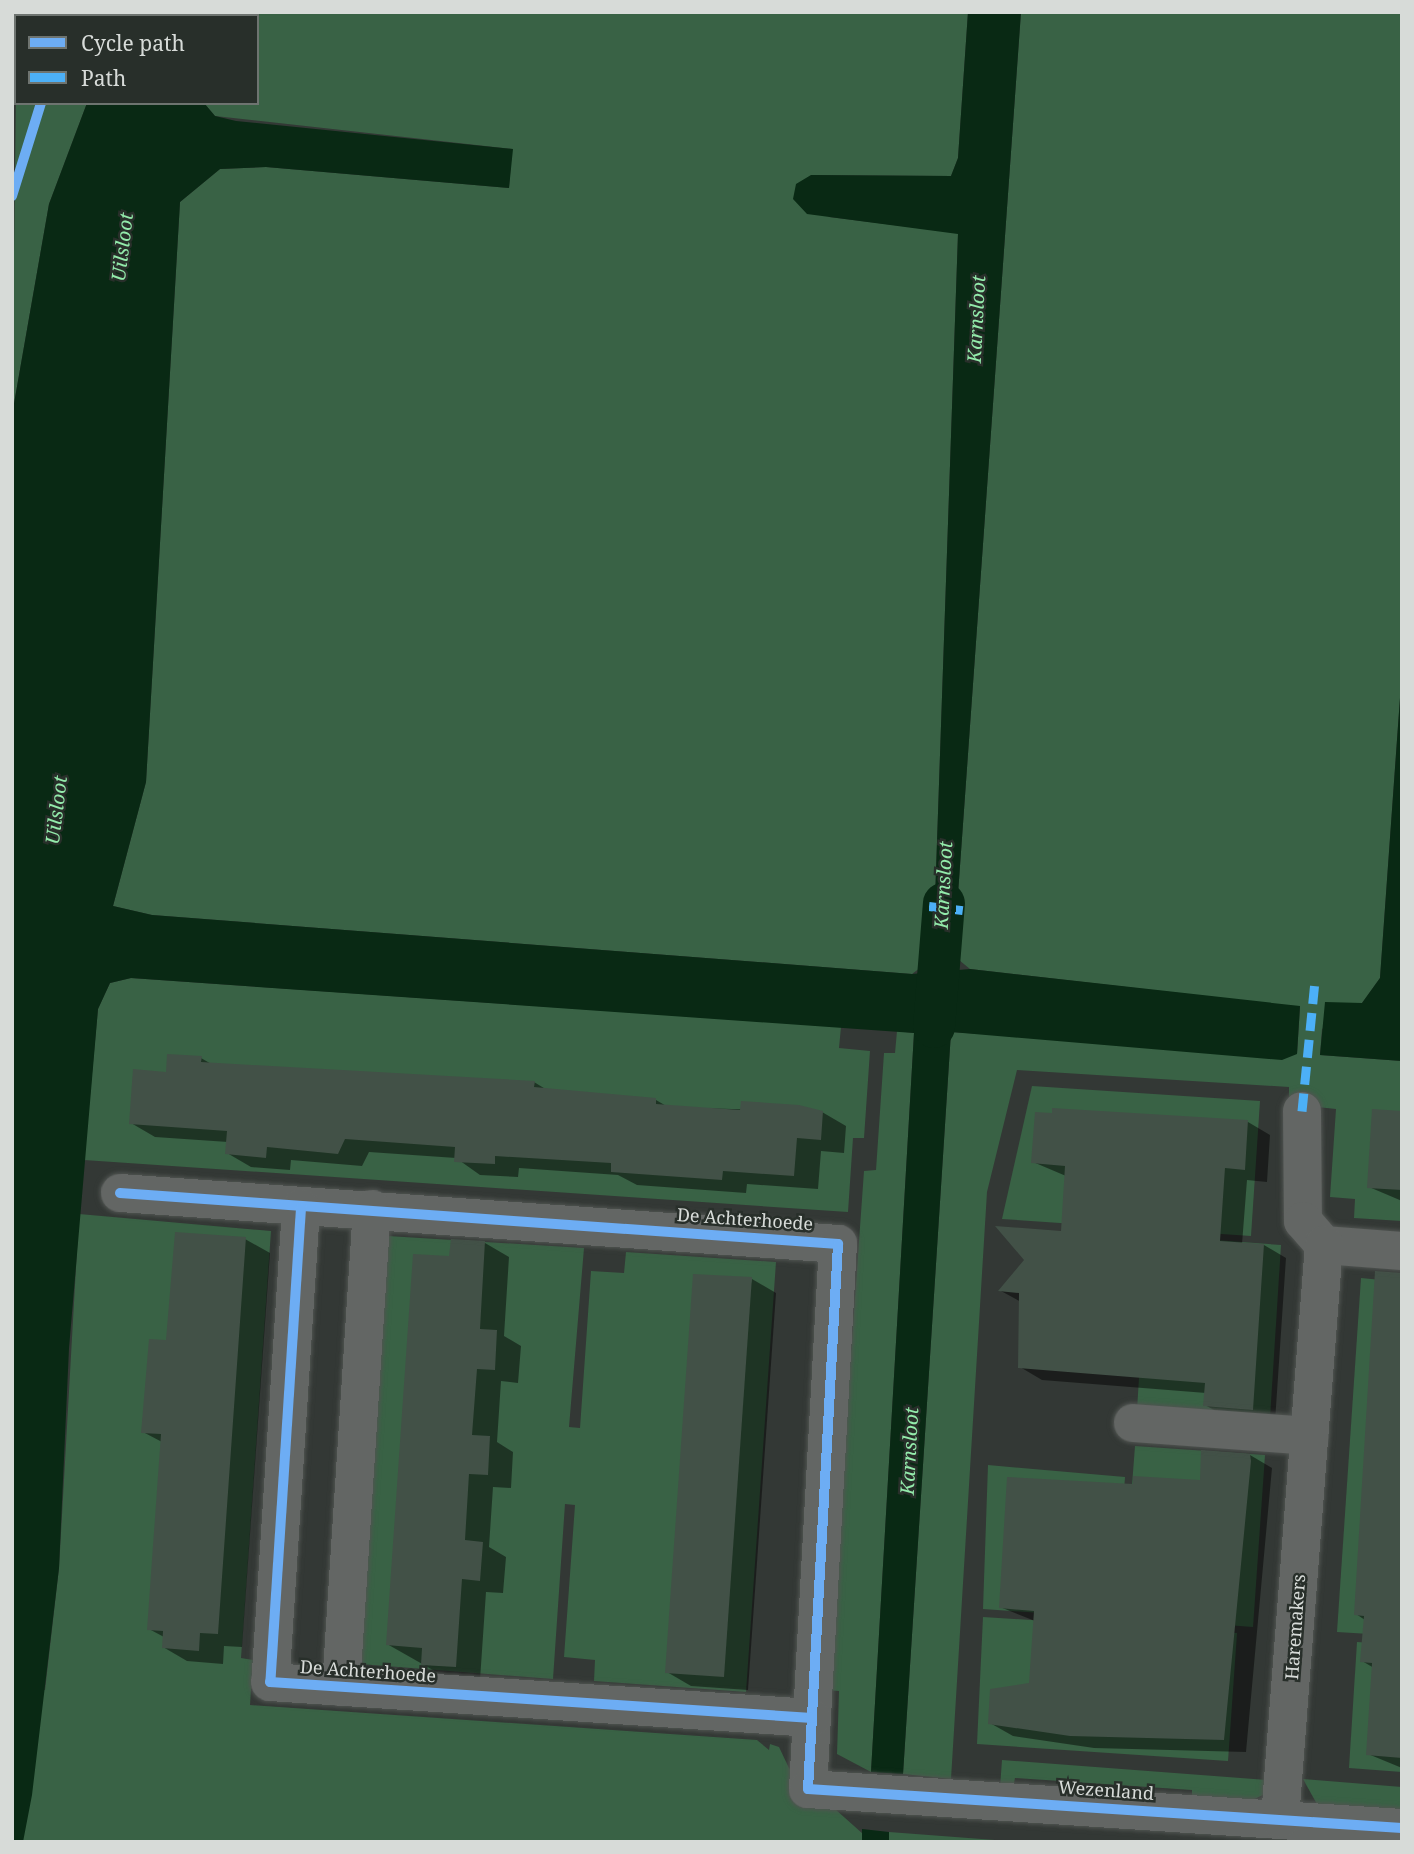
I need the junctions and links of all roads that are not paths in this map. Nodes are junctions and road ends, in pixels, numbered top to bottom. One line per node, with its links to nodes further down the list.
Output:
1 (1301, 1111): 5 (street)
2 (120, 1193): 3 (street, De Achterhoede)
3 (301, 1208): 4 (street, De Achterhoede); 9 (street, De Achterhoede)
4 (372, 1209): 9 (street, De Achterhoede); 10 (street, De Achterhoede)
5 (1324, 1245): 6 (street); 8 (street, Haremakers)
6 (1402, 1251)
7 (1133, 1423): 8 (street)
8 (1310, 1436): 12 (street, Haremakers)
9 (341, 1687): 10 (street, De Achterhoede)
10 (812, 1718): 11 (street, De Achterhoede)
11 (808, 1789): 12 (street, Wezenland)
12 (1280, 1819): 13 (street, Wezenland)
13 (1402, 1828)

